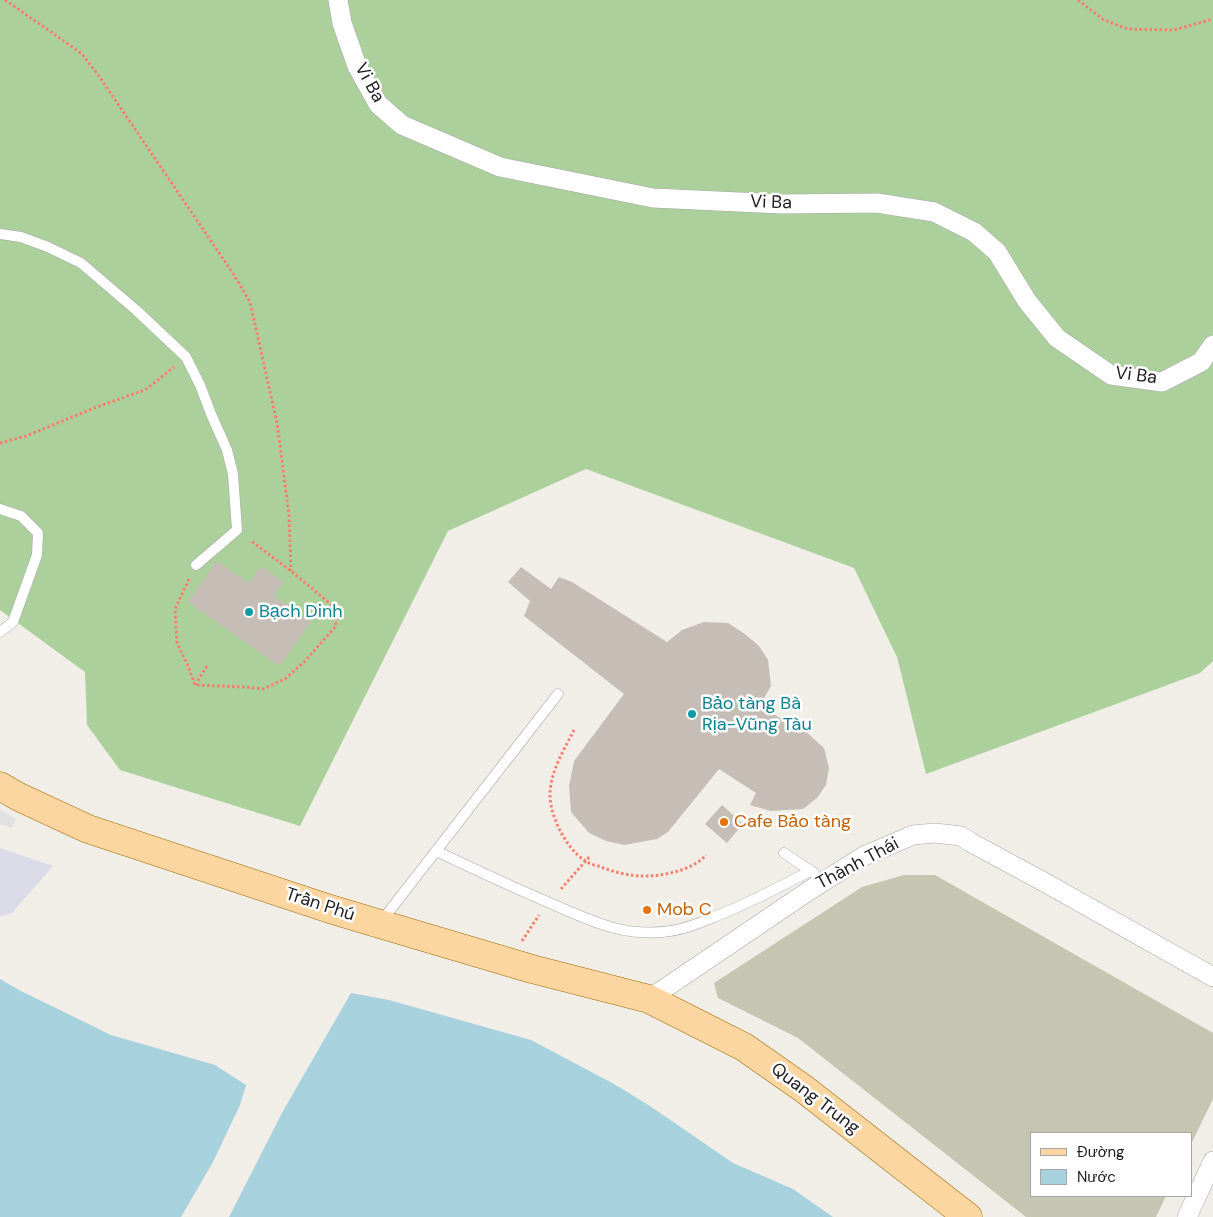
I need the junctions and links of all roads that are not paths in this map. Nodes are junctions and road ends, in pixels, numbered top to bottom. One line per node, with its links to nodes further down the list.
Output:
1 (338, 0): 3 (street, Vi Ba)
2 (0, 234): 5 (lane)
3 (1213, 345)
4 (0, 509): 6 (lane)
5 (196, 565)
6 (0, 632)
7 (558, 694): 9 (lane)
8 (0, 786): 12 (main road, Trần Phú)
9 (436, 851): 11 (lane); 12 (lane)
10 (784, 854): 11 (lane)
11 (818, 875): 13 (street, Thành Thái); 14 (street, Thành Thái)
12 (380, 924): 14 (main road, Trần Phú)
13 (1213, 977)
14 (649, 999): 16 (main road, Quang Trung)
15 (1213, 1161): 17 (street)
16 (968, 1217)
17 (1187, 1217)

